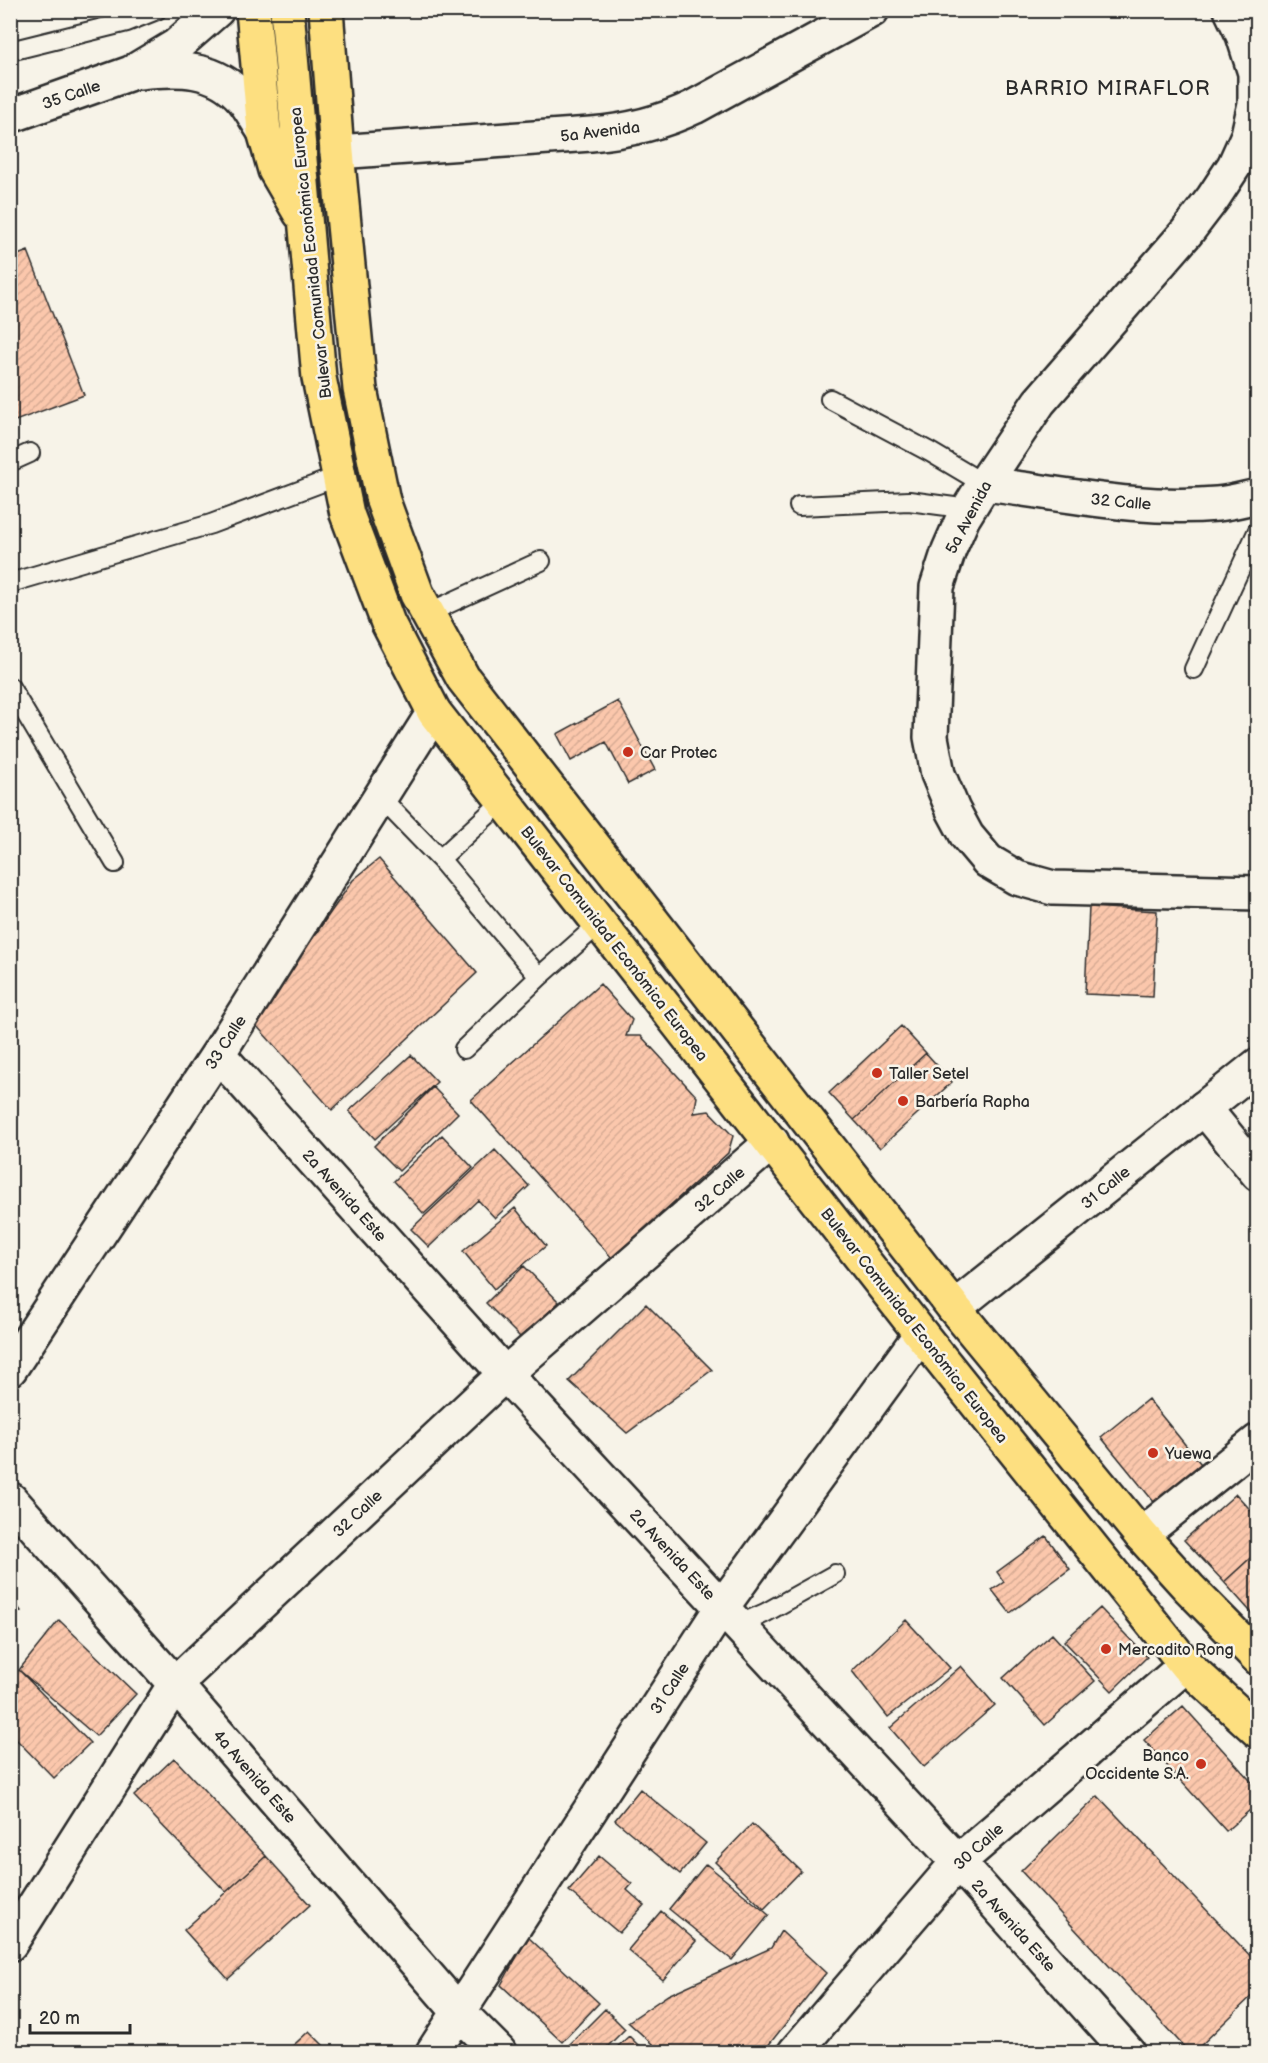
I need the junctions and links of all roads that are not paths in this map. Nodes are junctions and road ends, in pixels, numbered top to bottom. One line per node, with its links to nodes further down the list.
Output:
1 (157, 10): 8 (lane)
2 (217, 10): 9 (street, 35 Calle)
3 (253, 10): 11 (main road)
4 (287, 10): 13 (main road, Bulevar Comunidad Económica Europea)
5 (326, 10): 12 (main road)
6 (872, 10): 12 (street, 5a Avenida)
7 (1231, 10): 18 (street, 5a Avenida)
8 (10, 51)
9 (131, 73): 10 (street, 35 Calle); 11 (street, 35 Calle)
10 (10, 116)
11 (264, 131): 13 (main road)
12 (337, 152): 24 (main road)
13 (306, 222): 17 (main road, Bulevar Comunidad Económica Europea)
14 (830, 399): 18 (lane)
15 (30, 453): 16 (lane)
16 (10, 462)
17 (339, 476): 23 (lane); 27 (main road, Bulevar Comunidad Económica Europea)
18 (976, 496): 19 (street, 32 Calle); 20 (lane); 32 (street, 5a Avenida)
19 (1257, 496)
20 (799, 506)
21 (1257, 530): 25 (lane)
22 (541, 561): 24 (lane)
23 (10, 583)
24 (428, 614): 41 (main road)
25 (1194, 669)
26 (10, 687): 31 (lane)
27 (434, 712): 28 (street, 33 Calle); 29 (main road, Bulevar Comunidad Económica Europea)
28 (380, 797): 30 (lane); 36 (street, 33 Calle)
29 (504, 800): 30 (lane); 33 (main road, Bulevar Comunidad Económica Europea)
30 (440, 859): 34 (lane)
31 (116, 862)
32 (1257, 893)
33 (600, 923): 34 (lane); 39 (main road, Bulevar Comunidad Económica Europea)
34 (539, 977): 35 (lane)
35 (464, 1049)
36 (218, 1054): 43 (street, 33 Calle); 44 (street, 2a Avenida Este)
37 (1257, 1065): 38 (street, 31 Calle)
38 (1204, 1108): 40 (street); 41 (street, 31 Calle)
39 (772, 1142): 42 (main road, Bulevar Comunidad Económica Europea); 44 (street, 32 Calle)
40 (1257, 1174)
41 (954, 1308): 47 (main road)
42 (921, 1334): 49 (street, 31 Calle); 51 (main road, Bulevar Comunidad Económica Europea)
43 (10, 1369)
44 (505, 1374): 49 (street, 2a Avenida Este); 52 (street, 32 Calle)
45 (1257, 1441): 47 (street)
46 (10, 1499): 52 (street, 4a Avenida Este)
47 (1141, 1535): 50 (main road)
48 (835, 1574): 49 (lane)
49 (730, 1616): 54 (street, 2a Avenida Este); 56 (street, 31 Calle)
50 (1257, 1658)
51 (1186, 1665): 53 (main road, Bulevar Comunidad Económica Europea); 54 (street, 30 Calle)
52 (175, 1684): 55 (street, 32 Calle); 56 (street, 4a Avenida Este)
53 (1257, 1731)
54 (958, 1862): 59 (street, 30 Calle); 60 (street, 2a Avenida Este)
55 (10, 1944)
56 (459, 2012): 57 (street, 31 Calle); 58 (street, 4a Avenida Este)
57 (433, 2052)
58 (499, 2052)
59 (795, 2052)
60 (1128, 2052)

